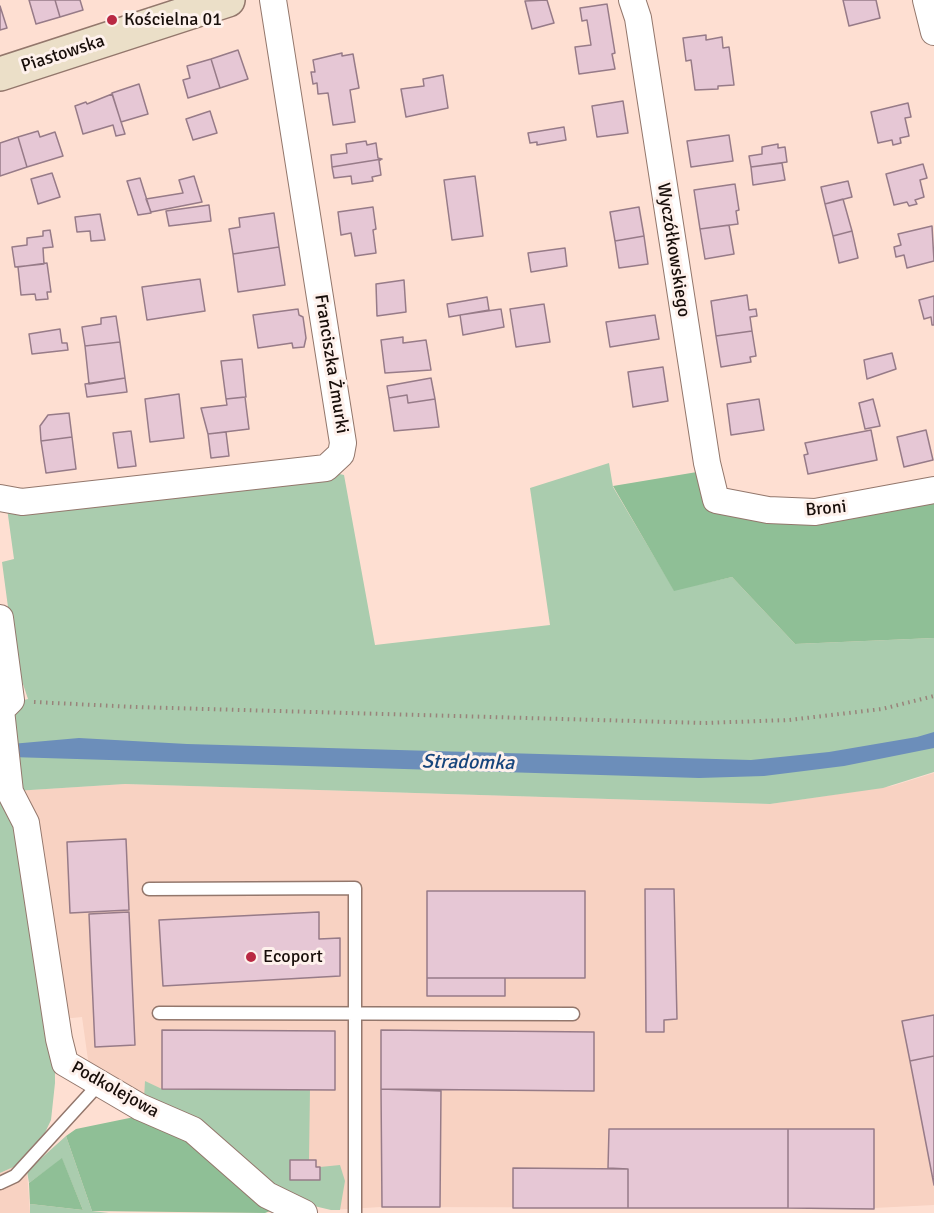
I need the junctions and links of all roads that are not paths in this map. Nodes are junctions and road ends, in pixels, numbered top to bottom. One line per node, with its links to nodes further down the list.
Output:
1 (228, 0): 6 (street, Piastowska)
2 (273, 0): 8 (street, Franciszka Żmurki)
3 (632, 0): 9 (street, Wyczółkowskiego)
4 (926, 0): 5 (street)
5 (934, 32)
6 (0, 74)
7 (934, 490): 9 (street, Broni)
8 (0, 498)
9 (716, 500)
10 (0, 618): 11 (street)
11 (6, 705): 16 (street, Podkolejowa)
12 (149, 889): 13 (lane)
13 (355, 1012): 14 (lane); 15 (lane); 19 (lane)
14 (159, 1014)
15 (573, 1014)
16 (99, 1084): 17 (lane); 18 (street, Podkolejowa)
17 (0, 1183)
18 (304, 1213)
19 (355, 1213)

